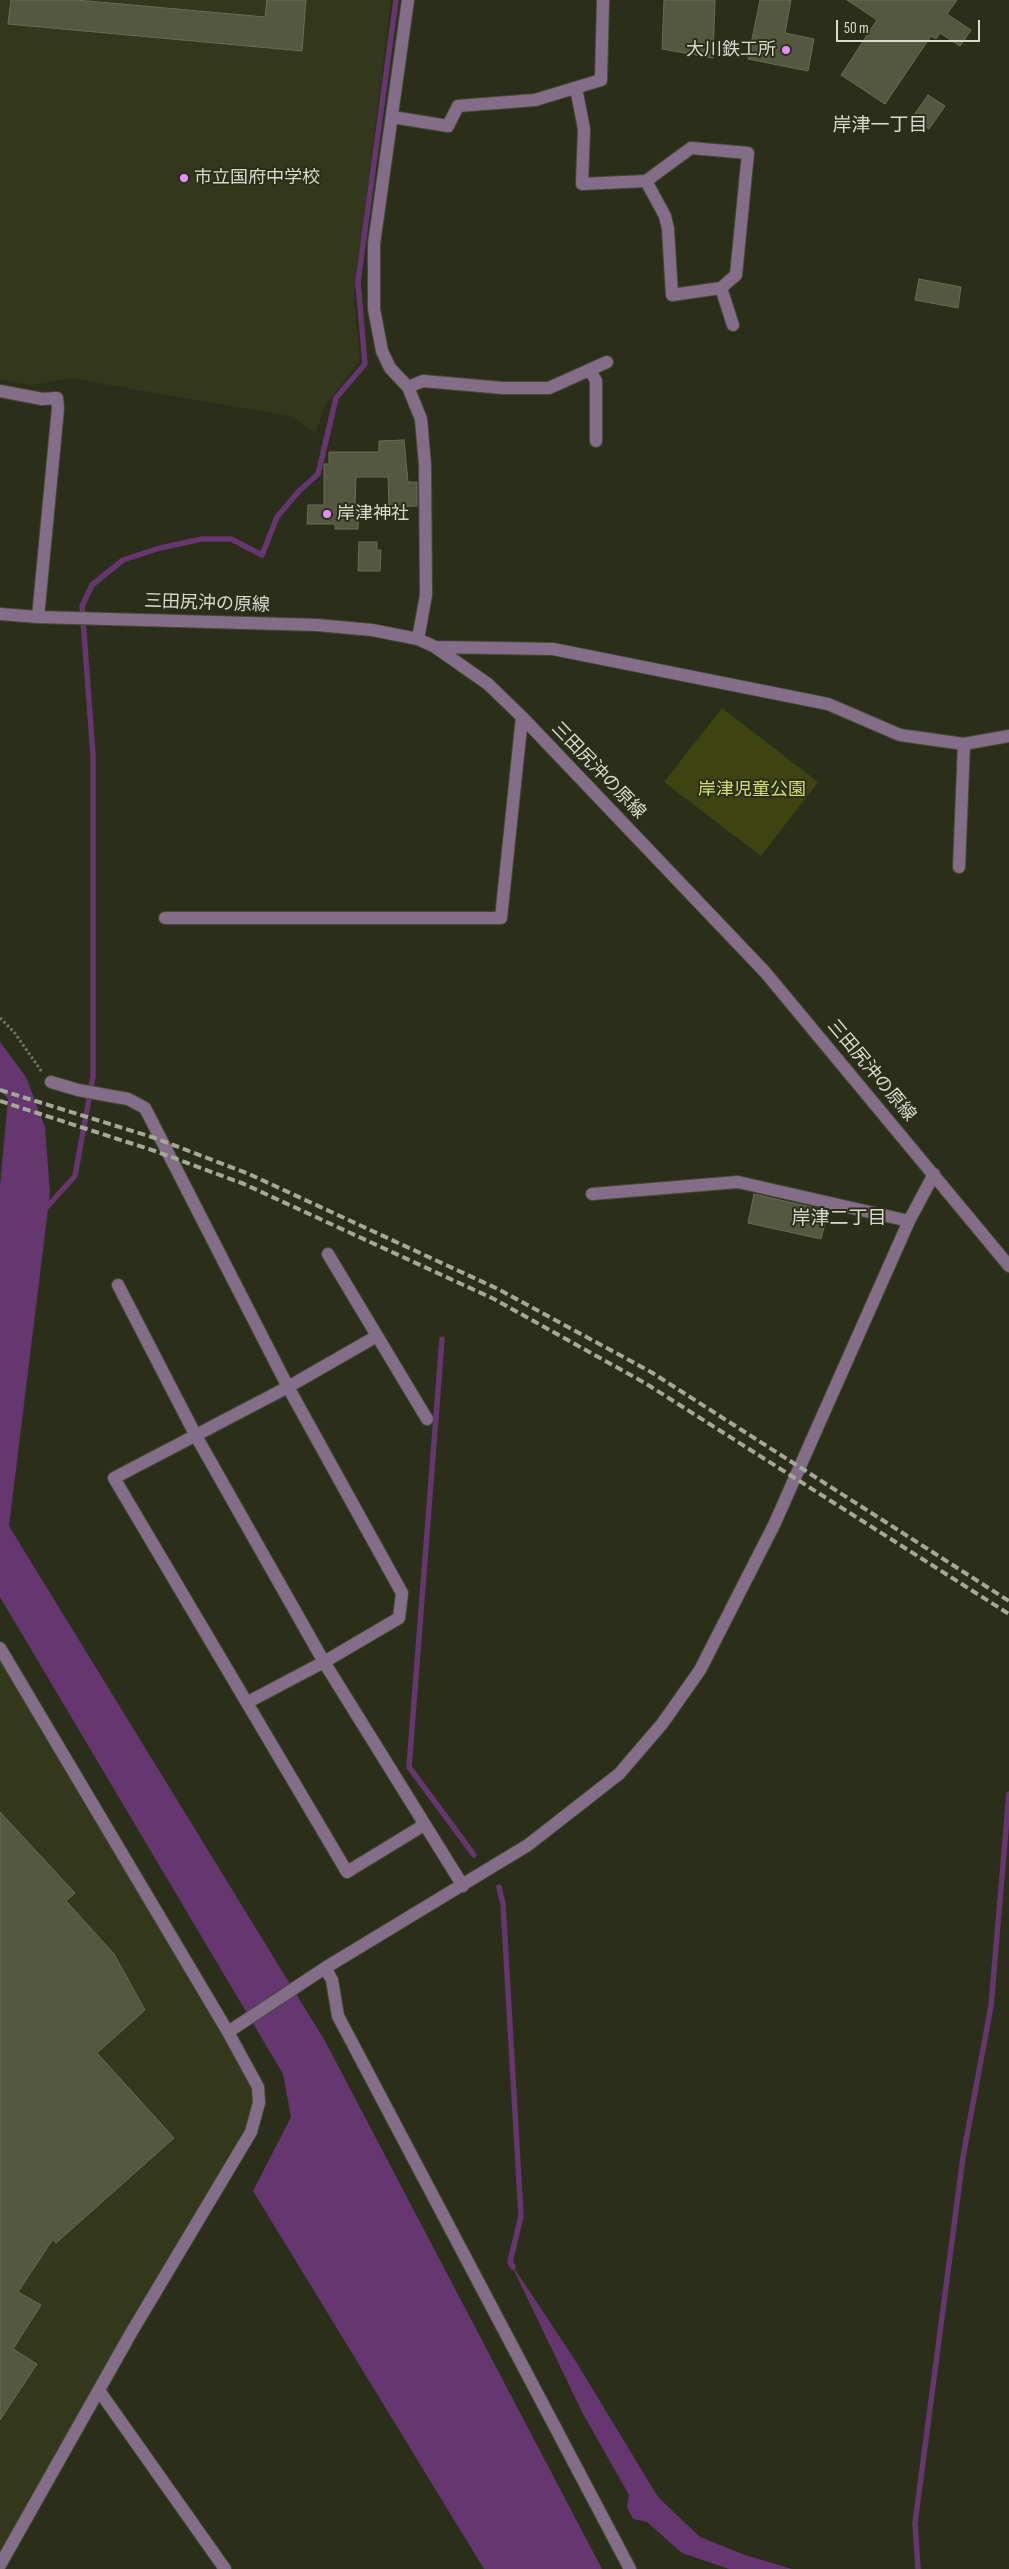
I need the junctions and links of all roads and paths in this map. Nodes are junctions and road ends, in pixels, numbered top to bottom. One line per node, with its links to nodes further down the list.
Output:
1 (408, 0): 4 (street)
2 (603, 0): 3 (street)
3 (576, 88): 4 (street); 5 (street)
4 (392, 117): 10 (street)
5 (646, 181): 6 (street); 6 (street)
6 (721, 288): 7 (street)
7 (734, 325)
8 (607, 362): 9 (street)
9 (590, 370): 10 (street); 12 (street)
10 (408, 387): 15 (street)
11 (0, 391): 14 (street)
12 (596, 441)
13 (0, 614): 14 (street, 三田尻沖の原線)
14 (38, 617): 15 (street, 三田尻沖の原線)
15 (418, 638): 16 (street, 三田尻沖の原線)
16 (435, 646): 17 (street, 三田尻沖の原線); 19 (street)
17 (522, 717): 21 (street); 24 (street, 三田尻沖の原線)
18 (1009, 736): 19 (street)
19 (964, 744): 20 (street)
20 (958, 867)
21 (165, 918)
22 (0, 1018): 23 (path)
23 (51, 1082): 31 (street)
24 (934, 1174): 26 (street); 28 (street, 三田尻沖の原線)
25 (592, 1194): 26 (street)
26 (909, 1221): 38 (street)
27 (328, 1254): 30 (street)
28 (1009, 1266)
29 (118, 1285): 33 (street)
30 (377, 1336): 31 (street); 32 (street)
31 (288, 1387): 33 (street); 35 (street)
32 (427, 1419)
33 (196, 1436): 35 (street); 36 (street)
34 (0, 1648): 40 (street)
35 (324, 1662): 36 (street); 37 (street)
36 (248, 1702): 37 (street)
37 (424, 1825): 38 (street)
38 (463, 1886): 39 (street)
39 (320, 1972): 40 (street); 44 (street)
40 (228, 2032): 41 (street)
41 (100, 2392): 42 (street); 43 (street)
42 (0, 2566)
43 (225, 2569)
44 (630, 2569)

